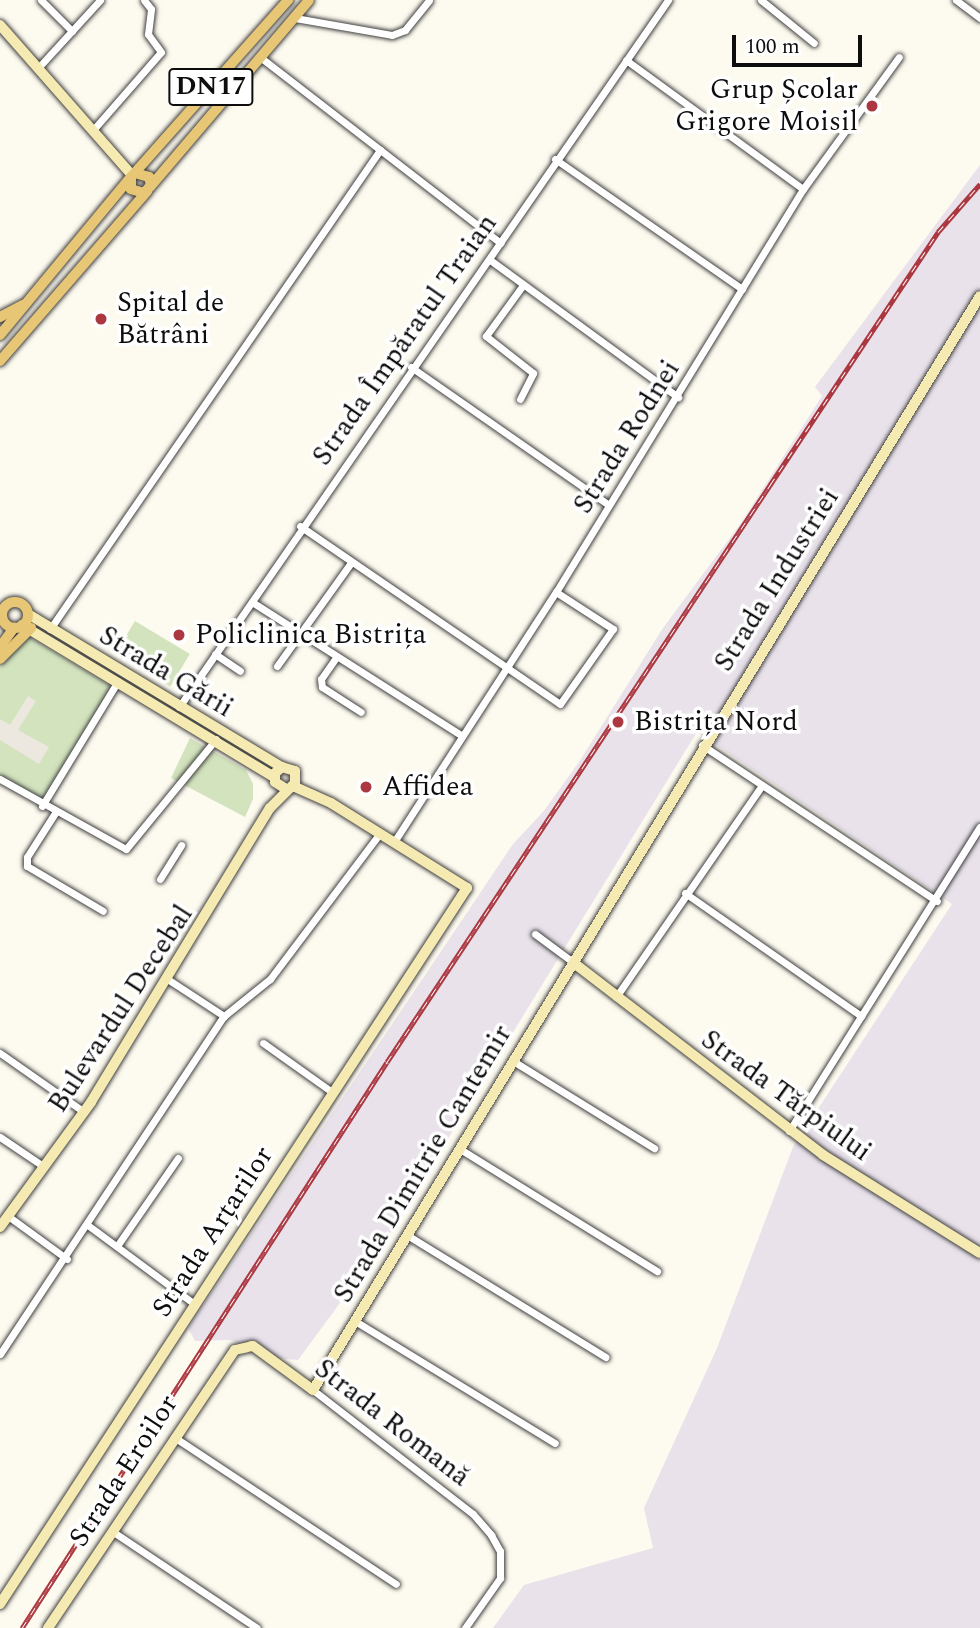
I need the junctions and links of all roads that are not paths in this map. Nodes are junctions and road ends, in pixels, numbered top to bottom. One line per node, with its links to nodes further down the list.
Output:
1 (41, 0): 13 (street)
2 (100, 0): 13 (street)
3 (144, 0): 19 (street)
4 (288, 0): 22 (main road, DN17)
5 (309, 0): 10 (main road, DN17)
6 (429, 0): 10 (street)
7 (668, 0): 17 (street, Strada Împăratul Traian)
8 (761, 0): 14 (street)
9 (956, 0): 11 (street)
10 (295, 18): 15 (main road, DN17)
11 (980, 18)
12 (0, 25): 18 (street)
13 (72, 31): 18 (street)
14 (814, 43)
15 (260, 57): 20 (street); 24 (main road, DN17)
16 (898, 57): 23 (street, Strada Rodnei)
17 (626, 60): 21 (street, Strada Împăratul Traian); 23 (street)
18 (38, 68): 19 (street)
19 (93, 130): 22 (street)
20 (380, 150): 25 (street); 45 (street)
21 (555, 159): 25 (street, Strada Împăratul Traian); 28 (street)
22 (132, 176): 24 (main road); 24 (main road); 30 (main road, DN17)
23 (803, 189): 28 (street, Strada Rodnei)
24 (148, 190): 33 (main road, DN17)
25 (501, 243): 26 (street, Strada Împăratul Traian)
26 (490, 260): 27 (street); 34 (street, Strada Împăratul Traian)
27 (523, 285): 35 (street); 36 (street)
28 (742, 289): 35 (street, Strada Rodnei)
29 (980, 296): 59 (street, Strada Industriei)
30 (25, 304): 31 (main road); 32 (main road, DN17)
31 (0, 317)
32 (0, 335)
33 (0, 361)
34 (411, 367): 37 (street); 38 (street, Strada Împăratul Traian)
35 (678, 397): 37 (street, Strada Rodnei)
36 (520, 399)
37 (609, 505): 40 (street, Strada Rodnei)
38 (300, 526): 39 (street); 41 (street, Strada Împăratul Traian)
39 (351, 564): 46 (street); 52 (street)
40 (556, 592): 52 (street, Strada Rodnei); 52 (street)
41 (252, 602): 46 (street); 48 (street, Strada Împăratul Traian)
42 (2, 612): 43 (main road); 44 (main road)
43 (28, 614): 44 (main road); 45 (street, Strada Gării)
44 (23, 627): 47 (main road); 50 (main road); 54 (street, Strada Gării)
45 (50, 629): 55 (street, Strada Gării)
46 (299, 634): 49 (street); 51 (street)
47 (0, 646)
48 (215, 654): 53 (street); 55 (street, Strada Împăratul Traian)
49 (335, 659): 56 (street); 57 (street)
50 (0, 660)
51 (277, 666)
52 (506, 668): 57 (street, Strada Rodnei)
53 (240, 671)
54 (118, 681): 58 (street, Strada Gării); 66 (street)
55 (179, 707): 60 (street, Strada Gării)
56 (361, 712)
57 (462, 736): 70 (street, Strada Rodnei)
58 (216, 739): 63 (street, Strada Gării); 67 (street)
59 (702, 745): 64 (street); 78 (street, Strada Industriei)
60 (282, 767): 61 (street, Strada Gării); 63 (street)
61 (296, 775): 63 (street); 65 (street, Strada Gării)
62 (0, 779): 66 (street)
63 (282, 784): 65 (street, Strada Gării); 79 (street, Bulevardul Decebal)
64 (761, 787): 74 (street); 75 (street)
65 (318, 796): 69 (street, Strada Gării)
66 (42, 806): 67 (street)
67 (55, 813): 76 (street)
68 (980, 827): 75 (street)
69 (380, 833): 70 (street, Strada Gării); 81 (street)
70 (394, 842): 73 (street, Strada Gării)
71 (181, 845): 72 (street)
72 (160, 879)
73 (467, 888): 86 (street, Strada Arțarilor)
74 (685, 893): 80 (street); 82 (street)
75 (937, 901): 82 (street)
76 (103, 911)
77 (535, 934): 78 (street)
78 (573, 963): 80 (street, Strada Tărpiului); 85 (street, Strada Dimitrie Cantemir)
79 (169, 980): 81 (street); 87 (street, Bulevardul Decebal)
80 (616, 997): 88 (street, Strada Tărpiului)
81 (223, 1016): 95 (street)
82 (861, 1016): 88 (street)
83 (263, 1043): 86 (street)
84 (0, 1053): 87 (street)
85 (513, 1061): 90 (street); 91 (street, Strada Dimitrie Cantemir)
86 (332, 1092): 102 (street, Strada Arțarilor)
87 (84, 1112): 93 (street, Bulevardul Decebal)
88 (789, 1131): 99 (street, Strada Tărpiului)
89 (0, 1137): 93 (street)
90 (654, 1148)
91 (460, 1149): 97 (street, Strada Dimitrie Cantemir); 101 (street)
92 (178, 1158): 98 (street)
93 (43, 1166): 94 (street, Bulevardul Decebal)
94 (8, 1216): 96 (street, Bulevardul Decebal); 100 (street)
95 (89, 1226): 98 (street); 100 (street)
96 (0, 1227)
97 (407, 1235): 103 (street, Strada Dimitrie Cantemir); 106 (street)
98 (117, 1246): 102 (street)
99 (980, 1254)
100 (66, 1258): 105 (street)
101 (657, 1271)
102 (193, 1303): 112 (street, Strada Arțarilor)
103 (355, 1321): 107 (street, Strada Dimitrie Cantemir); 109 (street)
104 (244, 1345): 107 (street, Strada Romană); 108 (street, Strada Eroilor)
105 (0, 1354)
106 (605, 1357)
107 (313, 1390): 115 (street, Strada Romană)
108 (174, 1437): 110 (street, Strada Eroilor); 111 (street)
109 (555, 1443)
110 (112, 1531): 113 (street, Strada Eroilor); 114 (street)
111 (396, 1584)
112 (0, 1604)
113 (52, 1627)
114 (257, 1628)
115 (465, 1628)

